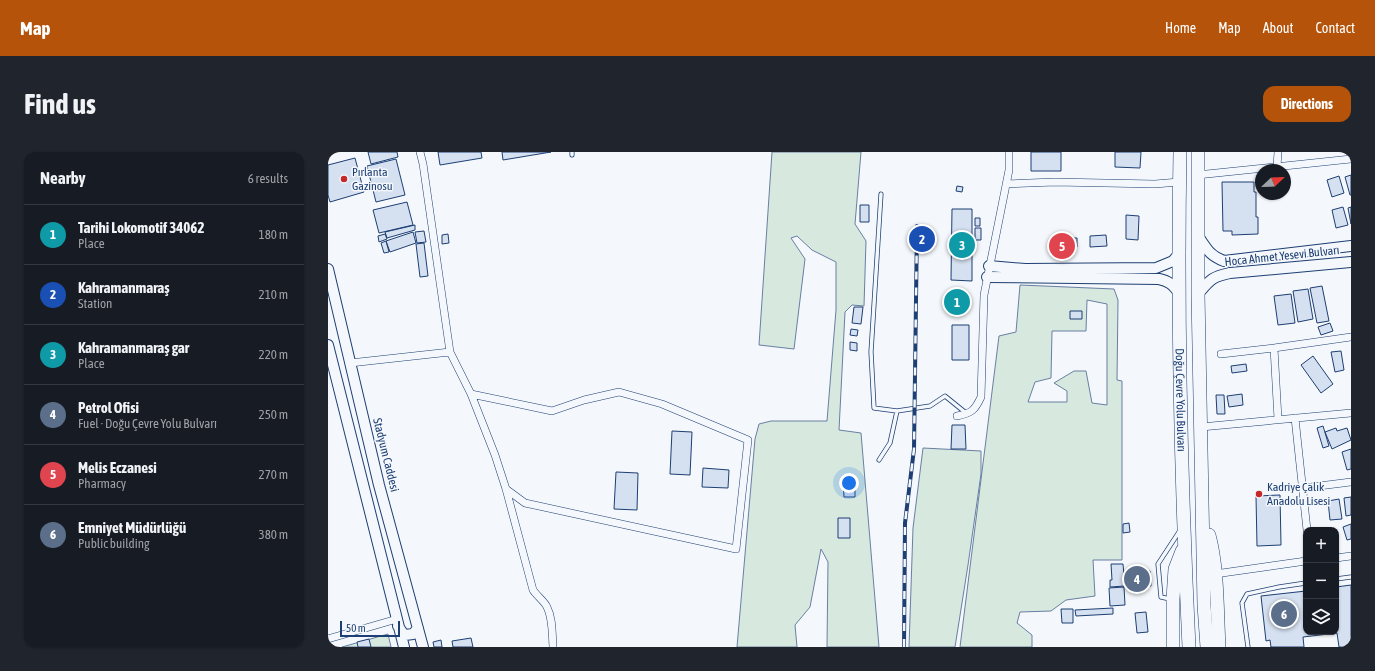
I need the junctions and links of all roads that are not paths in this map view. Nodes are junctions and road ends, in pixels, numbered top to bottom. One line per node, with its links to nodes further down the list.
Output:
1 (420, 152): 26 (street)
2 (1009, 152): 12 (street)
3 (1180, 152): 11 (highway, Doğu Çevre Yolu Bulvarı)
4 (1198, 152): 10 (highway, Doğu Çevre Yolu Bulvarı)
5 (1278, 152): 7 (street)
6 (1351, 159): 8 (street)
7 (1278, 164)
8 (1291, 165)
9 (1255, 169): 10 (street)
10 (1197, 175): 14 (highway, Doğu Çevre Yolu Bulvarı)
11 (1179, 182): 12 (street); 16 (highway, Doğu Çevre Yolu Bulvarı)
12 (1006, 184): 18 (street)
13 (881, 194): 30 (lane)
14 (1198, 236): 15 (main road, Hoca Ahmet Yesevi Bulvarı); 22 (highway, Doğu Çevre Yolu Bulvarı)
15 (1351, 246)
16 (1178, 255): 18 (main road); 21 (highway, Doğu Çevre Yolu Bulvarı)
17 (1351, 262): 22 (main road, Hoca Ahmet Yesevi Bulvarı)
18 (989, 266): 20 (street)
19 (328, 269): 28 (main road, Stadyum Caddesi)
20 (987, 277): 21 (main road); 32 (street)
21 (1179, 293): 42 (highway, Doğu Çevre Yolu Bulvarı)
22 (1198, 294): 36 (highway, Doğu Çevre Yolu Bulvarı)
23 (1351, 337): 25 (street)
24 (328, 345): 53 (main road)
25 (1274, 348): 27 (street); 35 (street)
26 (450, 352): 28 (street); 29 (street)
27 (1221, 354)
28 (350, 363): 54 (main road, Stadyum Caddesi)
29 (471, 394): 40 (street); 40 (street)
30 (897, 411): 32 (lane); 37 (lane)
31 (1351, 413): 34 (street)
32 (967, 414): 33 (street)
33 (957, 416)
34 (1295, 418): 35 (street); 39 (street)
35 (1278, 419): 36 (street)
36 (1202, 427): 41 (highway, Doğu Çevre Yolu Bulvarı)
37 (879, 460)
38 (1351, 482): 39 (street)
39 (1303, 488): 43 (street)
40 (506, 489): 58 (street)
41 (1203, 522): 48 (highway); 61 (highway, Doğu Çevre Yolu Bulvarı)
42 (1184, 524): 44 (highway, Doğu Çevre Yolu Bulvarı); 52 (lane)
43 (1307, 527)
44 (1184, 546): 52 (highway); 60 (highway, Doğu Çevre Yolu Bulvarı)
45 (1351, 556): 46 (street)
46 (1339, 558)
47 (1303, 561): 48 (street)
48 (1215, 574): 62 (highway)
49 (1351, 577): 50 (lane)
50 (1339, 579)
51 (1303, 583): 63 (lane)
52 (1172, 599): 59 (highway)
53 (398, 623): 54 (main road); 55 (street); 56 (main road)
54 (418, 628): 57 (main road, Stadyum Caddesi)
55 (328, 639)
56 (404, 647)
57 (423, 647)
58 (553, 647)
59 (1173, 647)
60 (1189, 647)
61 (1207, 647)
62 (1219, 647)
63 (1248, 647)

